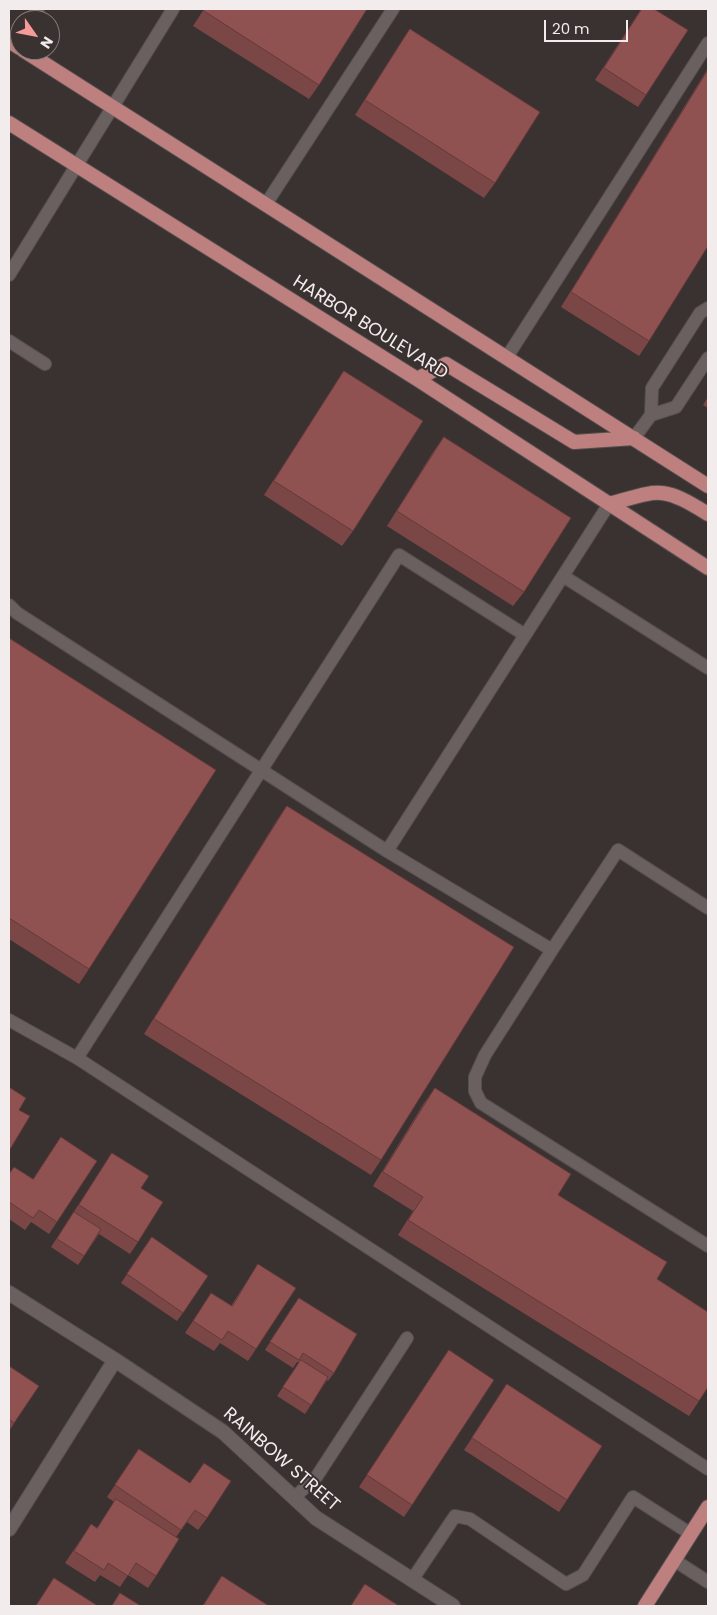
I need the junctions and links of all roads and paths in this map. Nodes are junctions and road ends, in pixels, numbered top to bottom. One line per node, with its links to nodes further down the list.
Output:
1 (173, 9): 5 (lane)
2 (392, 9): 8 (lane)
3 (708, 42): 12 (lane)
4 (41, 60): 5 (main road)
5 (113, 107): 7 (lane); 8 (main road)
6 (9, 123): 7 (main road, HARBOR BOULEVARD)
7 (77, 166): 9 (lane); 15 (main road, HARBOR BOULEVARD)
8 (266, 204): 12 (main road)
9 (9, 275)
10 (708, 308): 16 (lane)
11 (9, 341): 14 (lane)
12 (507, 356): 17 (main road)
13 (708, 358): 16 (lane)
14 (45, 364)
15 (417, 379): 17 (main road); 19 (main road, HARBOR BOULEVARD)
16 (651, 415): 17 (lane)
17 (634, 438): 18 (main road)
18 (708, 486)
19 (609, 504): 20 (main road); 21 (main road, HARBOR BOULEVARD); 22 (lane)
20 (708, 514)
21 (708, 568)
22 (563, 576): 24 (lane); 25 (lane)
23 (9, 605): 26 (lane)
24 (525, 635): 26 (lane); 27 (lane)
25 (708, 668)
26 (261, 770): 27 (lane); 31 (lane)
27 (387, 851): 29 (lane)
28 (708, 908): 29 (lane)
29 (552, 950): 32 (lane)
30 (9, 1020): 31 (lane)
31 (77, 1058): 36 (lane)
32 (708, 1246)
33 (9, 1293): 35 (street, RAINBOW STREET)
34 (406, 1338): 37 (lane)
35 (115, 1360): 37 (street, RAINBOW STREET); 39 (street)
36 (708, 1469)
37 (294, 1498): 42 (street, RAINBOW STREET)
38 (708, 1507): 40 (main road)
39 (9, 1529)
40 (691, 1534): 41 (main road); 42 (lane)
41 (674, 1560): 43 (lane); 45 (main road)
42 (412, 1580): 44 (street, RAINBOW STREET)
43 (708, 1582)
44 (453, 1606)
45 (645, 1606)

